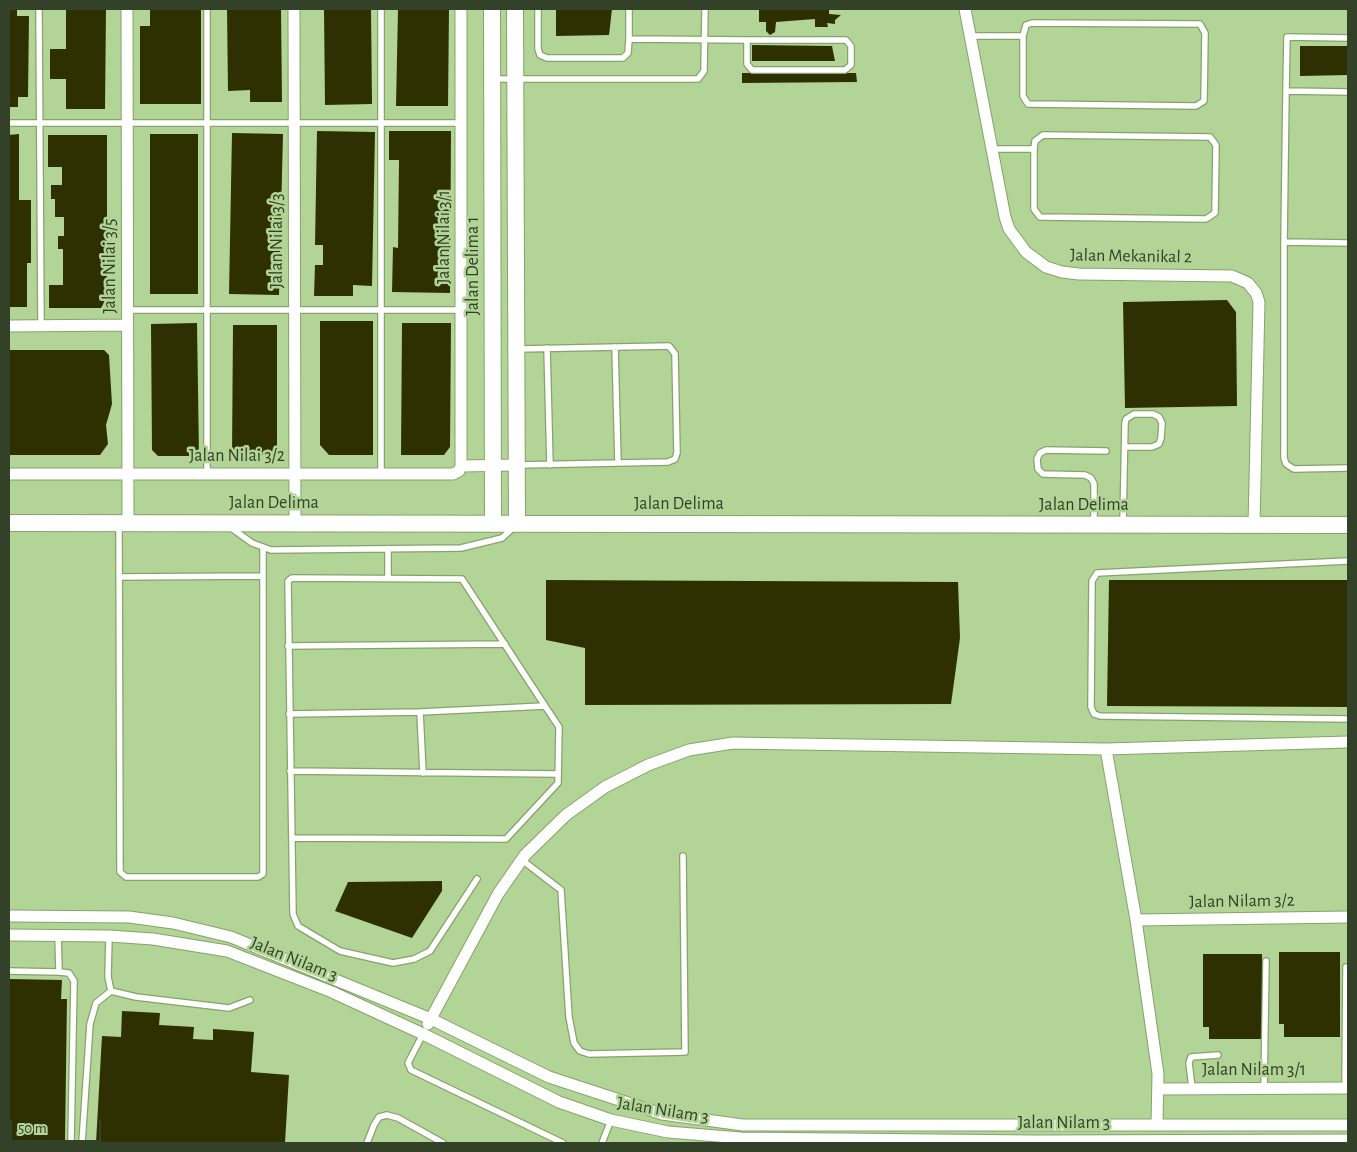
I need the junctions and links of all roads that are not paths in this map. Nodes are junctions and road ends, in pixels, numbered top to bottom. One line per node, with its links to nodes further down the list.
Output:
1 (39, 9): 24 (lane)
2 (127, 9): 25 (street, Jalan Nilai 3/5)
3 (207, 9): 26 (lane)
4 (294, 9): 27 (street, Jalan Nilai 3/3)
5 (381, 9): 28 (lane)
6 (461, 9): 29 (street, Jalan Nilai 3/1)
7 (492, 9): 19 (street, Jalan Delima 1)
8 (515, 9): 20 (street)
9 (538, 9): 16 (lane)
10 (629, 9): 16 (lane)
11 (705, 9): 17 (lane)
12 (965, 9): 13 (street, Jalan Mekanikal 2)
13 (970, 36): 14 (lane); 30 (street, Jalan Mekanikal 2)
14 (1023, 36): 14 (lane)
15 (1348, 38): 21 (lane)
16 (629, 39): 17 (lane)
17 (704, 40): 18 (lane); 20 (lane)
18 (747, 40): 18 (lane)
19 (492, 79): 20 (lane); 50 (street, Jalan Delima 1)
20 (516, 79): 44 (street)
21 (1286, 91): 22 (lane); 32 (lane)
22 (1348, 92)
23 (9, 123): 24 (lane)
24 (39, 123): 25 (lane); 40 (lane)
25 (127, 123): 26 (lane); 34 (street, Jalan Nilai 3/5)
26 (207, 123): 27 (lane); 35 (lane)
27 (294, 123): 28 (lane); 36 (street, Jalan Nilai 3/3)
28 (381, 123): 29 (lane); 37 (lane)
29 (461, 123): 38 (street, Jalan Nilai 3/1)
30 (991, 149): 31 (lane); 66 (street, Jalan Mekanikal 2)
31 (1034, 149): 31 (lane)
32 (1284, 242): 33 (lane); 52 (lane)
33 (1348, 243)
34 (127, 310): 35 (lane); 41 (street, Jalan Nilai 3/5)
35 (207, 310): 36 (lane); 55 (lane)
36 (295, 310): 37 (lane); 56 (street, Jalan Nilai 3/3)
37 (381, 310): 38 (lane); 57 (lane)
38 (462, 310): 49 (street, Jalan Nilai 3/1)
39 (9, 326): 40 (street)
40 (41, 326): 41 (street)
41 (127, 326): 54 (street, Jalan Nilai 3/5)
42 (615, 347): 43 (lane); 47 (lane); 47 (lane)
43 (547, 348): 44 (lane); 48 (lane)
44 (516, 349): 51 (street)
45 (1124, 446): 45 (lane); 65 (lane)
46 (1106, 451): 64 (lane)
47 (618, 463): 48 (lane)
48 (550, 465): 51 (lane)
49 (461, 466): 50 (street); 57 (street, Jalan Nilai 3/2)
50 (493, 466): 51 (street); 62 (street, Jalan Delima 1)
51 (517, 466): 63 (street)
52 (1348, 468)
53 (9, 474): 54 (street, Jalan Nilai 3/2)
54 (127, 474): 55 (street, Jalan Nilai 3/2); 59 (street, Jalan Nilai 3/5)
55 (208, 474): 56 (street, Jalan Nilai 3/2)
56 (295, 474): 57 (street, Jalan Nilai 3/2); 61 (street, Jalan Nilai 3/3)
57 (382, 474)
58 (9, 523): 59 (street, Jalan Delima)
59 (123, 523): 60 (street, Jalan Delima); 72 (lane)
60 (225, 523): 61 (street, Jalan Delima); 68 (lane)
61 (295, 523): 62 (street, Jalan Delima)
62 (493, 524): 63 (street, Jalan Delima)
63 (517, 524): 64 (street, Jalan Delima); 69 (lane)
64 (1094, 525): 65 (street, Jalan Delima)
65 (1123, 525): 66 (street, Jalan Delima)
66 (1254, 525): 67 (street, Jalan Delima)
67 (1348, 525)
68 (263, 548): 69 (lane); 71 (lane)
69 (388, 549): 73 (lane)
70 (1348, 561): 79 (lane)
71 (262, 576): 72 (lane); 72 (lane)
72 (119, 577)
73 (388, 578): 74 (lane); 75 (lane)
74 (505, 644): 75 (lane); 76 (lane)
75 (288, 646): 78 (lane)
76 (545, 706): 77 (lane); 84 (lane)
77 (420, 712): 78 (lane); 83 (lane)
78 (289, 714): 82 (lane)
79 (1348, 719)
80 (1348, 742): 81 (street)
81 (1106, 749): 87 (street); 91 (street)
82 (290, 771): 83 (lane); 85 (lane)
83 (423, 773): 84 (lane)
84 (557, 774): 85 (lane)
85 (292, 838): 88 (lane)
86 (683, 856): 87 (lane)
87 (522, 860): 101 (street)
88 (477, 879)
89 (9, 916): 101 (street, Jalan Nilam 3)
90 (1348, 918): 91 (street, Jalan Nilam 3/2)
91 (1136, 920): 107 (street)
92 (9, 936): 93 (street, Jalan Nilam 3)
93 (58, 936): 94 (street, Jalan Nilam 3); 98 (lane)
94 (110, 936): 99 (lane); 102 (street, Jalan Nilam 3)
95 (1266, 961): 105 (lane)
96 (1346, 967): 106 (lane)
97 (9, 971): 98 (lane)
98 (59, 972): 114 (lane)
99 (111, 991): 100 (lane); 115 (lane)
100 (250, 1000)
101 (431, 1019): 102 (street); 111 (street, Jalan Nilam 3)
102 (423, 1034): 108 (street, Jalan Nilam 3); 118 (lane)
103 (1218, 1055): 104 (lane)
104 (1192, 1088): 105 (street, Jalan Nilam 3/1); 107 (street, Jalan Nilam 3/1)
105 (1264, 1088): 106 (street, Jalan Nilam 3/1)
106 (1347, 1088)
107 (1159, 1089): 109 (street)
108 (611, 1120): 113 (street, Jalan Nilam 3); 119 (lane)
109 (1157, 1125): 110 (street, Jalan Nilam 3); 111 (street, Jalan Nilam 3)
110 (1348, 1125)
111 (1035, 1126): 113 (lane)
112 (1348, 1140): 113 (street, Jalan Nilam 3)
113 (1035, 1142)
114 (71, 1143)
115 (82, 1143)
116 (367, 1143): 117 (lane)
117 (443, 1143)
118 (563, 1143)
119 (602, 1143)

